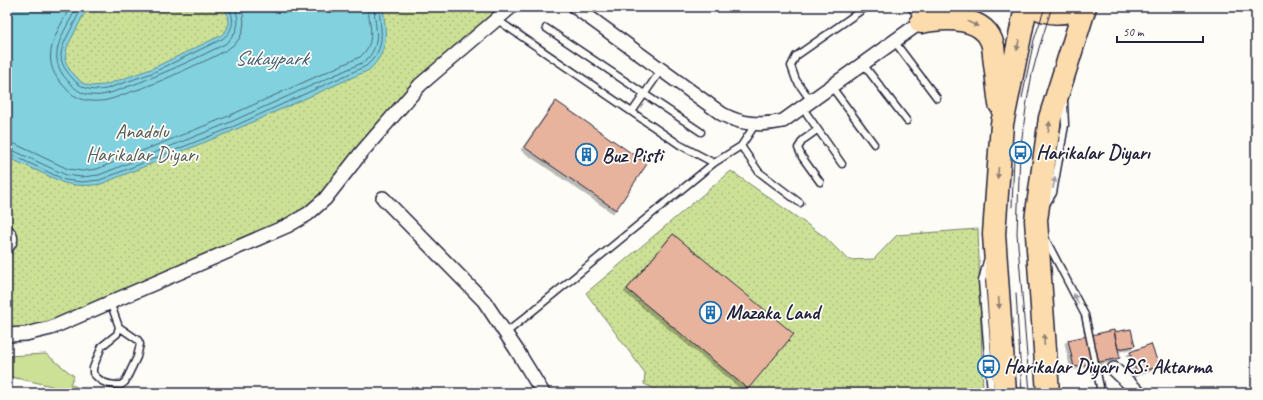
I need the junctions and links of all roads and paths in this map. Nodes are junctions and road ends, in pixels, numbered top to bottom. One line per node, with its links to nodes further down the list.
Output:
1 (510, 7): 11 (street)
2 (575, 7): 15 (street)
3 (866, 7): 19 (lane)
4 (938, 7): 10 (highway)
5 (962, 7): 10 (highway)
6 (1026, 7): 22 (highway, one-way to 22)
7 (1036, 7): 8 (highway)
8 (1080, 7)
9 (1085, 7): 33 (highway, one-way to 9)
10 (916, 15): 13 (street); 22 (highway, one-way to 22)
11 (496, 19): 20 (lane); 37 (street)
12 (546, 28): 17 (lane)
13 (894, 41): 14 (street); 18 (lane)
14 (863, 64): 16 (street); 21 (lane)
15 (661, 70): 17 (lane); 23 (street)
16 (831, 86): 19 (street); 26 (lane)
17 (645, 94): 20 (lane); 25 (lane)
18 (937, 98)
19 (806, 104): 23 (street); 24 (lane)
20 (632, 112): 28 (lane)
21 (907, 121)
22 (1002, 124): 35 (highway, one-way to 35)
23 (755, 125): 27 (lane)
24 (818, 130): 29 (lane); 30 (lane)
25 (701, 132)
26 (874, 144)
27 (741, 146): 28 (lane); 32 (lane)
28 (714, 163): 39 (lane)
29 (842, 164)
30 (820, 182)
31 (383, 198): 39 (street)
32 (800, 203)
33 (1036, 220): 45 (highway, one-way to 33); 46 (lane, one-way to 33)
34 (7, 227): 36 (lane)
35 (994, 234): 43 (lane); 44 (highway, one-way to 44)
36 (7, 252)
37 (110, 302): 38 (lane); 40 (street)
38 (119, 327): 38 (lane)
39 (506, 333): 42 (street)
40 (7, 335)
41 (1114, 369): 47 (street)
42 (543, 393)
43 (991, 393)
44 (1005, 393)
45 (1048, 393)
46 (1098, 393)
47 (1139, 393)

